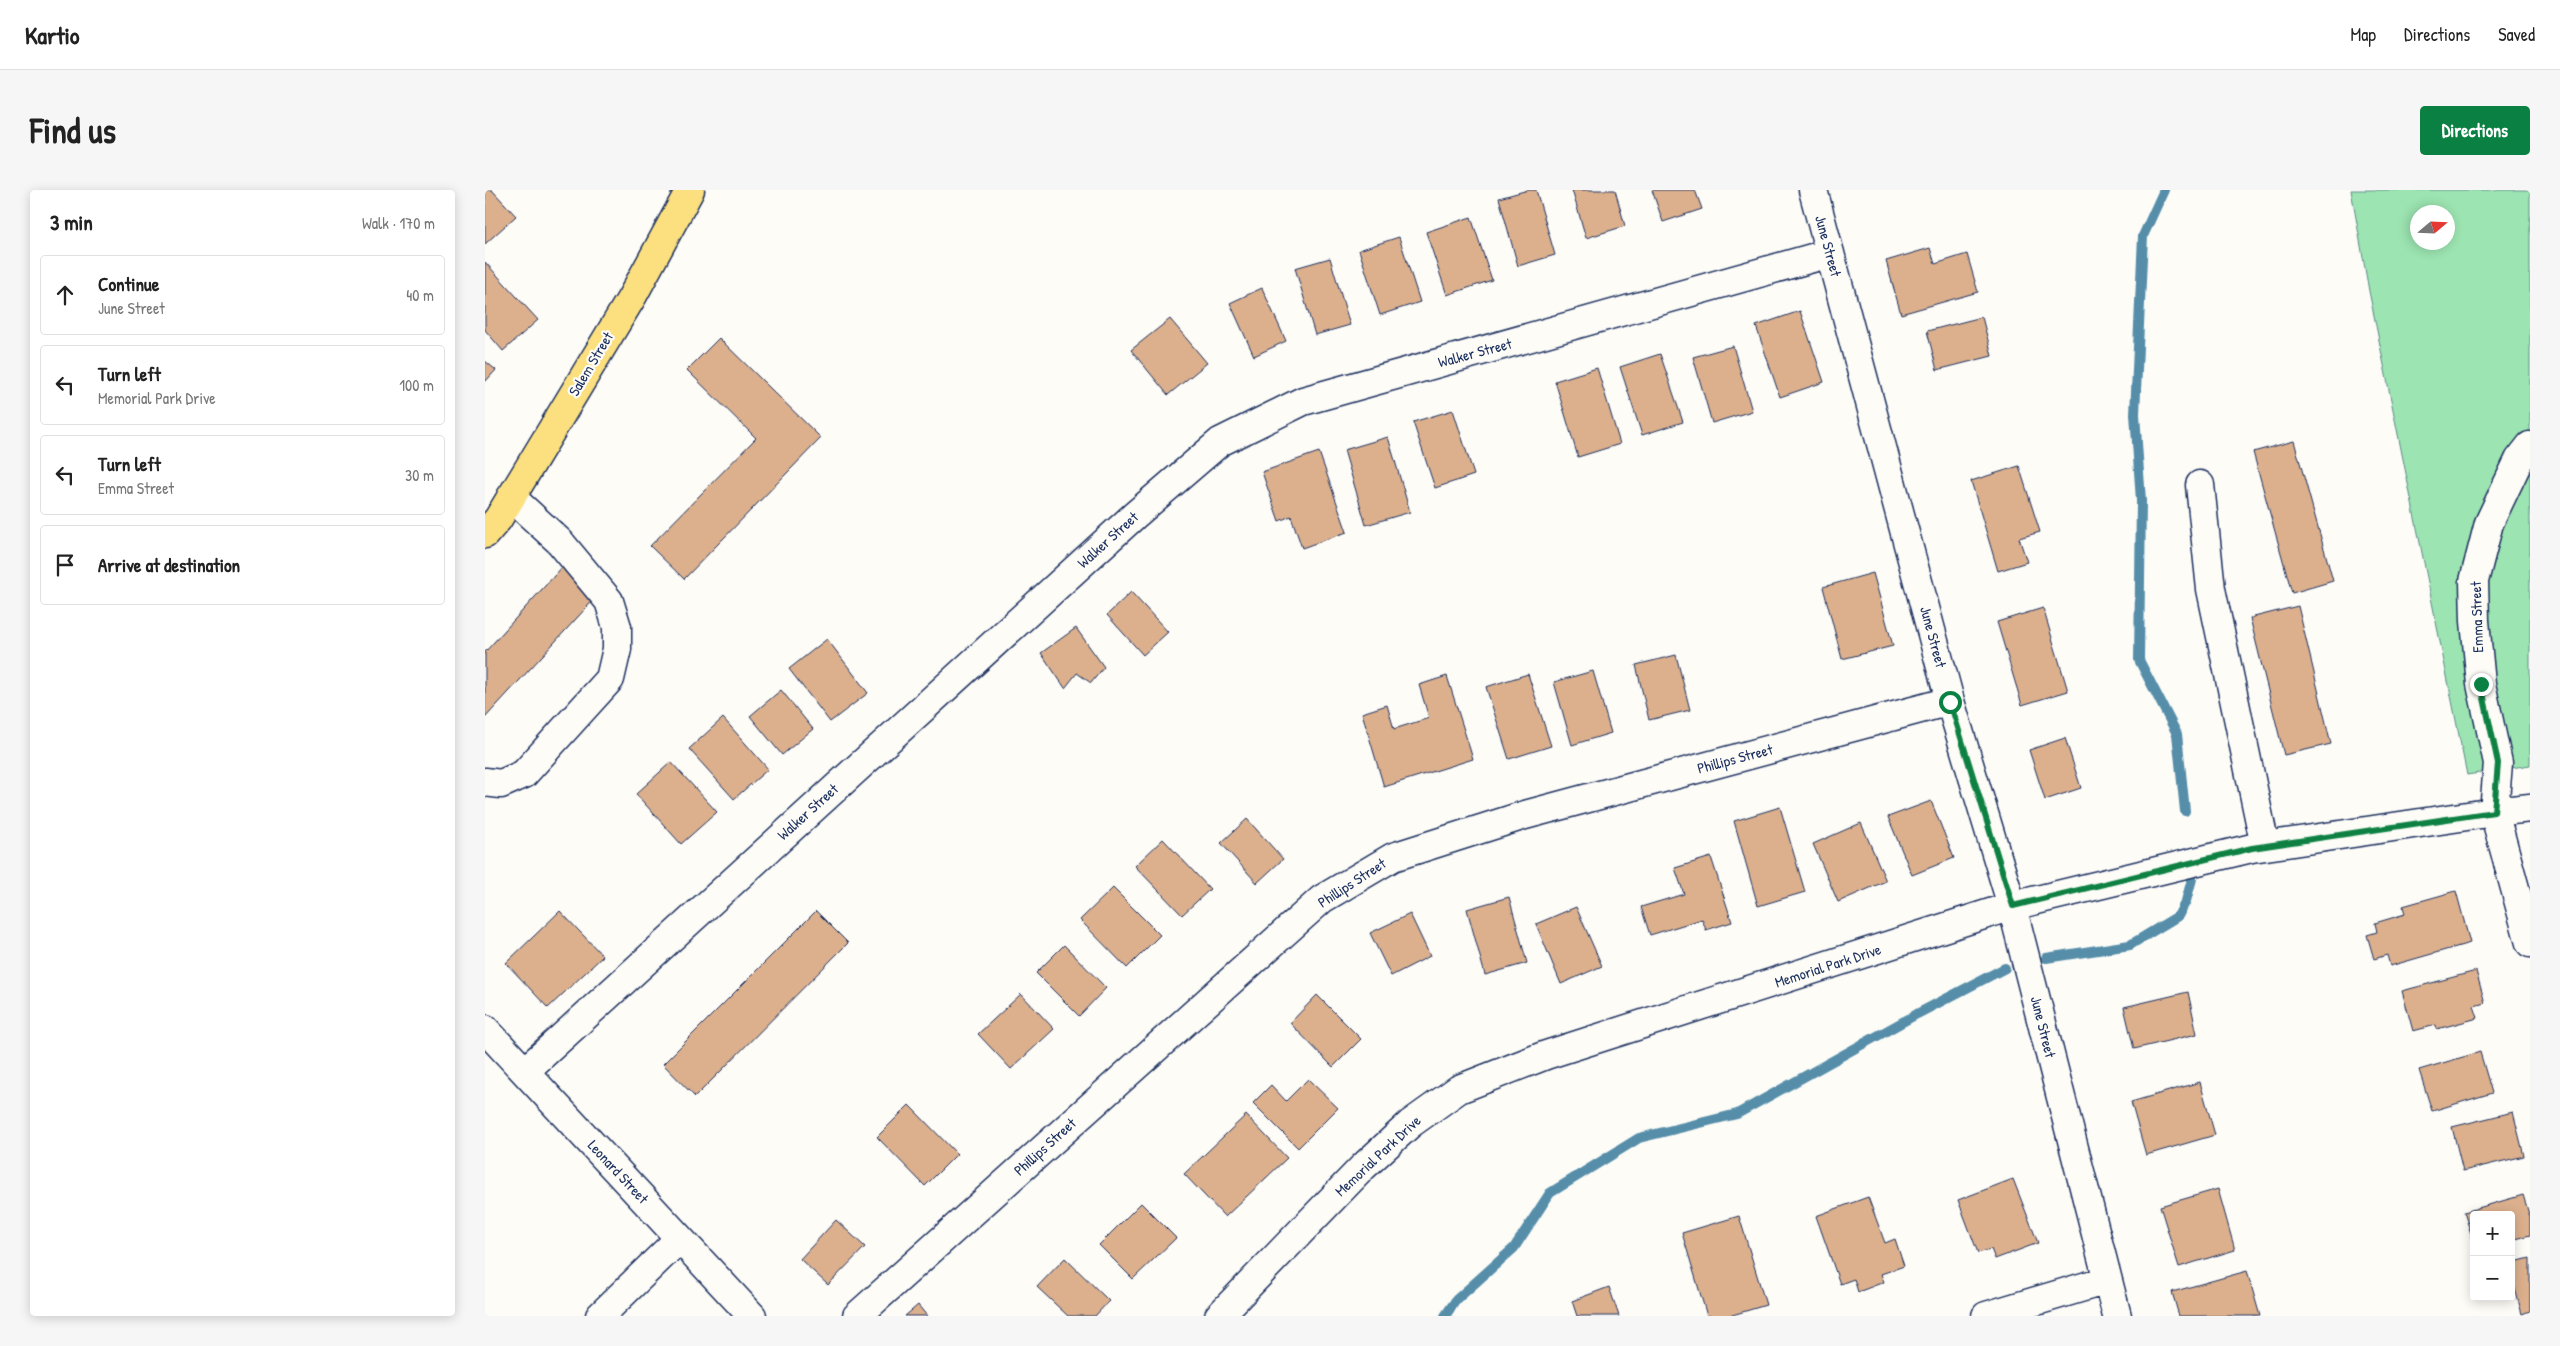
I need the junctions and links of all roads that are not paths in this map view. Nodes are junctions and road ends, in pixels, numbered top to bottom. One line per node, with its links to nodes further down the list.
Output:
1 (690, 190): 6 (main road, Salem Street)
2 (1813, 190): 3 (street, June Street)
3 (1830, 253): 8 (street, June Street); 16 (street, Walker Street)
4 (2530, 446): 11 (street, Emma Street)
5 (2200, 485): 12 (street)
6 (511, 497): 7 (main road, Salem Street); 9 (street)
7 (487, 527)
8 (1950, 702): 13 (street, June Street); 21 (street, Phillips Street)
9 (485, 782)
10 (2530, 808): 11 (street, Memorial Park Drive)
11 (2494, 812): 12 (street, Memorial Park Drive); 14 (street, Emma Street)
12 (2265, 846): 13 (street, Memorial Park Drive)
13 (2013, 906): 18 (street, June Street); 22 (street, Memorial Park Drive)
14 (2530, 943)
15 (485, 1029): 16 (street, Leonard Street)
16 (525, 1071): 17 (street, Leonard Street)
17 (679, 1239): 19 (street); 20 (street, Leonard Street)
18 (2107, 1280): 23 (street); 24 (street, June Street)
19 (600, 1316)
20 (752, 1316)
21 (857, 1316)
22 (1219, 1316)
23 (1986, 1316)
24 (2117, 1316)

